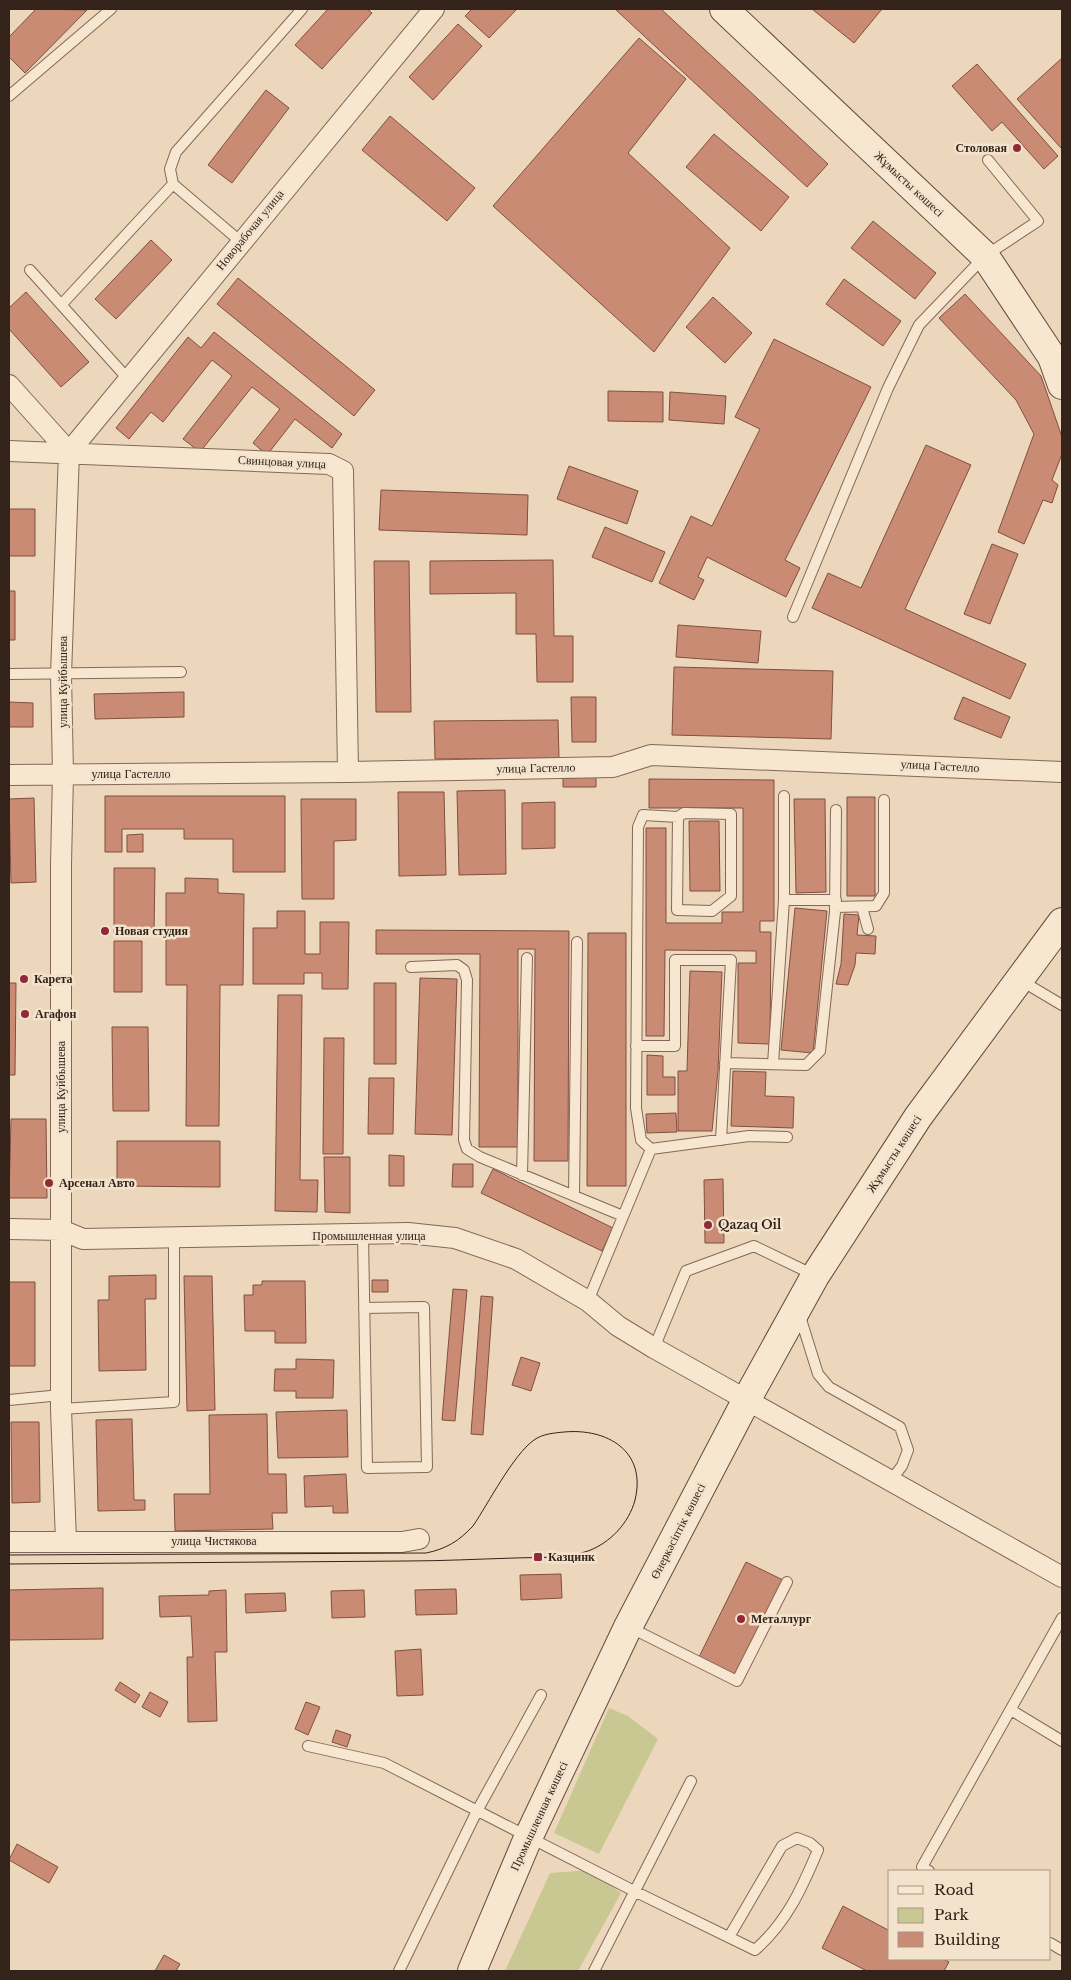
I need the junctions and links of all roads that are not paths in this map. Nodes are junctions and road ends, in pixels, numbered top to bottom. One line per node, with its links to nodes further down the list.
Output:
1 (111, 9): 5 (lane)
2 (302, 9): 7 (lane)
3 (434, 9): 8 (street, Новорабочая улица)
4 (724, 9): 9 (main road, Жұмысты көшесі)
5 (9, 96)
6 (988, 160): 9 (lane)
7 (173, 184): 8 (lane); 11 (lane)
8 (240, 242): 12 (street, Новорабочая улица)
9 (985, 256): 14 (main road, Жұмысты көшесі); 17 (lane)
10 (30, 270): 11 (lane)
11 (62, 304): 12 (lane)
12 (128, 379): 16 (street, Новорабочая улица)
13 (9, 385): 16 (street)
14 (1062, 385)
15 (9, 451): 16 (street, Свинцовая улица)
16 (69, 452): 20 (street, улица Куйбышева); 21 (street, Свинцовая улица)
17 (793, 617)
18 (181, 672): 20 (lane)
19 (9, 674): 20 (lane)
20 (61, 674): 23 (street, улица Куйбышева)
21 (348, 772): 22 (street, улица Гастелло); 23 (street, улица Гастелло)
22 (1062, 772)
23 (63, 774): 24 (street, улица Гастелло); 49 (street, улица Куйбышева)
24 (9, 775)
25 (784, 796): 29 (lane)
26 (884, 800): 31 (lane)
27 (836, 810): 30 (lane)
28 (678, 818): 28 (lane); 39 (lane)
29 (784, 900): 30 (lane); 41 (lane)
30 (835, 903): 31 (lane); 41 (lane)
31 (862, 906): 33 (lane)
32 (1062, 922): 37 (main road, Жұмысты көшесі)
33 (868, 929)
34 (577, 942): 46 (lane)
35 (528, 958): 45 (lane)
36 (411, 967): 45 (lane)
37 (1020, 980): 38 (lane); 52 (main road, Жұмысты көшесі)
38 (1062, 1005)
39 (636, 1046): 40 (lane); 44 (lane)
40 (726, 1063): 41 (lane); 43 (lane)
41 (773, 1064)
42 (788, 1137): 43 (lane)
43 (721, 1140): 44 (lane)
44 (651, 1149): 47 (lane)
45 (522, 1175): 46 (lane)
46 (574, 1196): 47 (lane)
47 (623, 1216): 53 (lane)
48 (9, 1229): 49 (street, Промышленная улица)
49 (61, 1230): 51 (street, Промышленная улица); 59 (street, улица Куйбышева)
50 (363, 1235): 51 (street, Промышленная улица); 53 (street, Промышленная улица); 55 (lane)
51 (174, 1238): 59 (lane)
52 (815, 1276): 54 (main road, Жұмысты көшесі); 56 (lane)
53 (588, 1301): 56 (street, Промышленная улица)
54 (798, 1307): 57 (main road, Жұмысты көшесі); 60 (lane)
55 (364, 1308): 55 (lane)
56 (654, 1348): 57 (street, Промышленная улица)
57 (747, 1399): 60 (street, Промышленная улица); 67 (main road, Өнеркәсіптік көшесі)
58 (9, 1400): 59 (lane)
59 (61, 1402): 62 (street, улица Куйбышева)
60 (891, 1480): 64 (street, Промышленная улица)
61 (419, 1539): 62 (street, улица Чистякова)
62 (66, 1541): 63 (street, улица Чистякова)
63 (9, 1542)
64 (1062, 1577)
65 (787, 1582): 67 (lane)
66 (1062, 1618): 70 (lane)
67 (628, 1627): 68 (main road, Өнеркәсіптік көшесі)
68 (612, 1664): 75 (main road, Промышленная көшесі)
69 (541, 1695): 74 (lane)
70 (1011, 1710): 71 (lane); 76 (lane)
71 (1062, 1741)
72 (308, 1746): 74 (lane)
73 (691, 1781): 77 (lane)
74 (477, 1811): 75 (lane); 79 (lane)
75 (528, 1838): 77 (lane); 80 (main road, Промышленная көшесі)
76 (927, 1870)
77 (636, 1892): 78 (lane); 81 (lane)
78 (729, 1937): 78 (lane)
79 (399, 1971)
80 (472, 1971)
81 (594, 1971)

